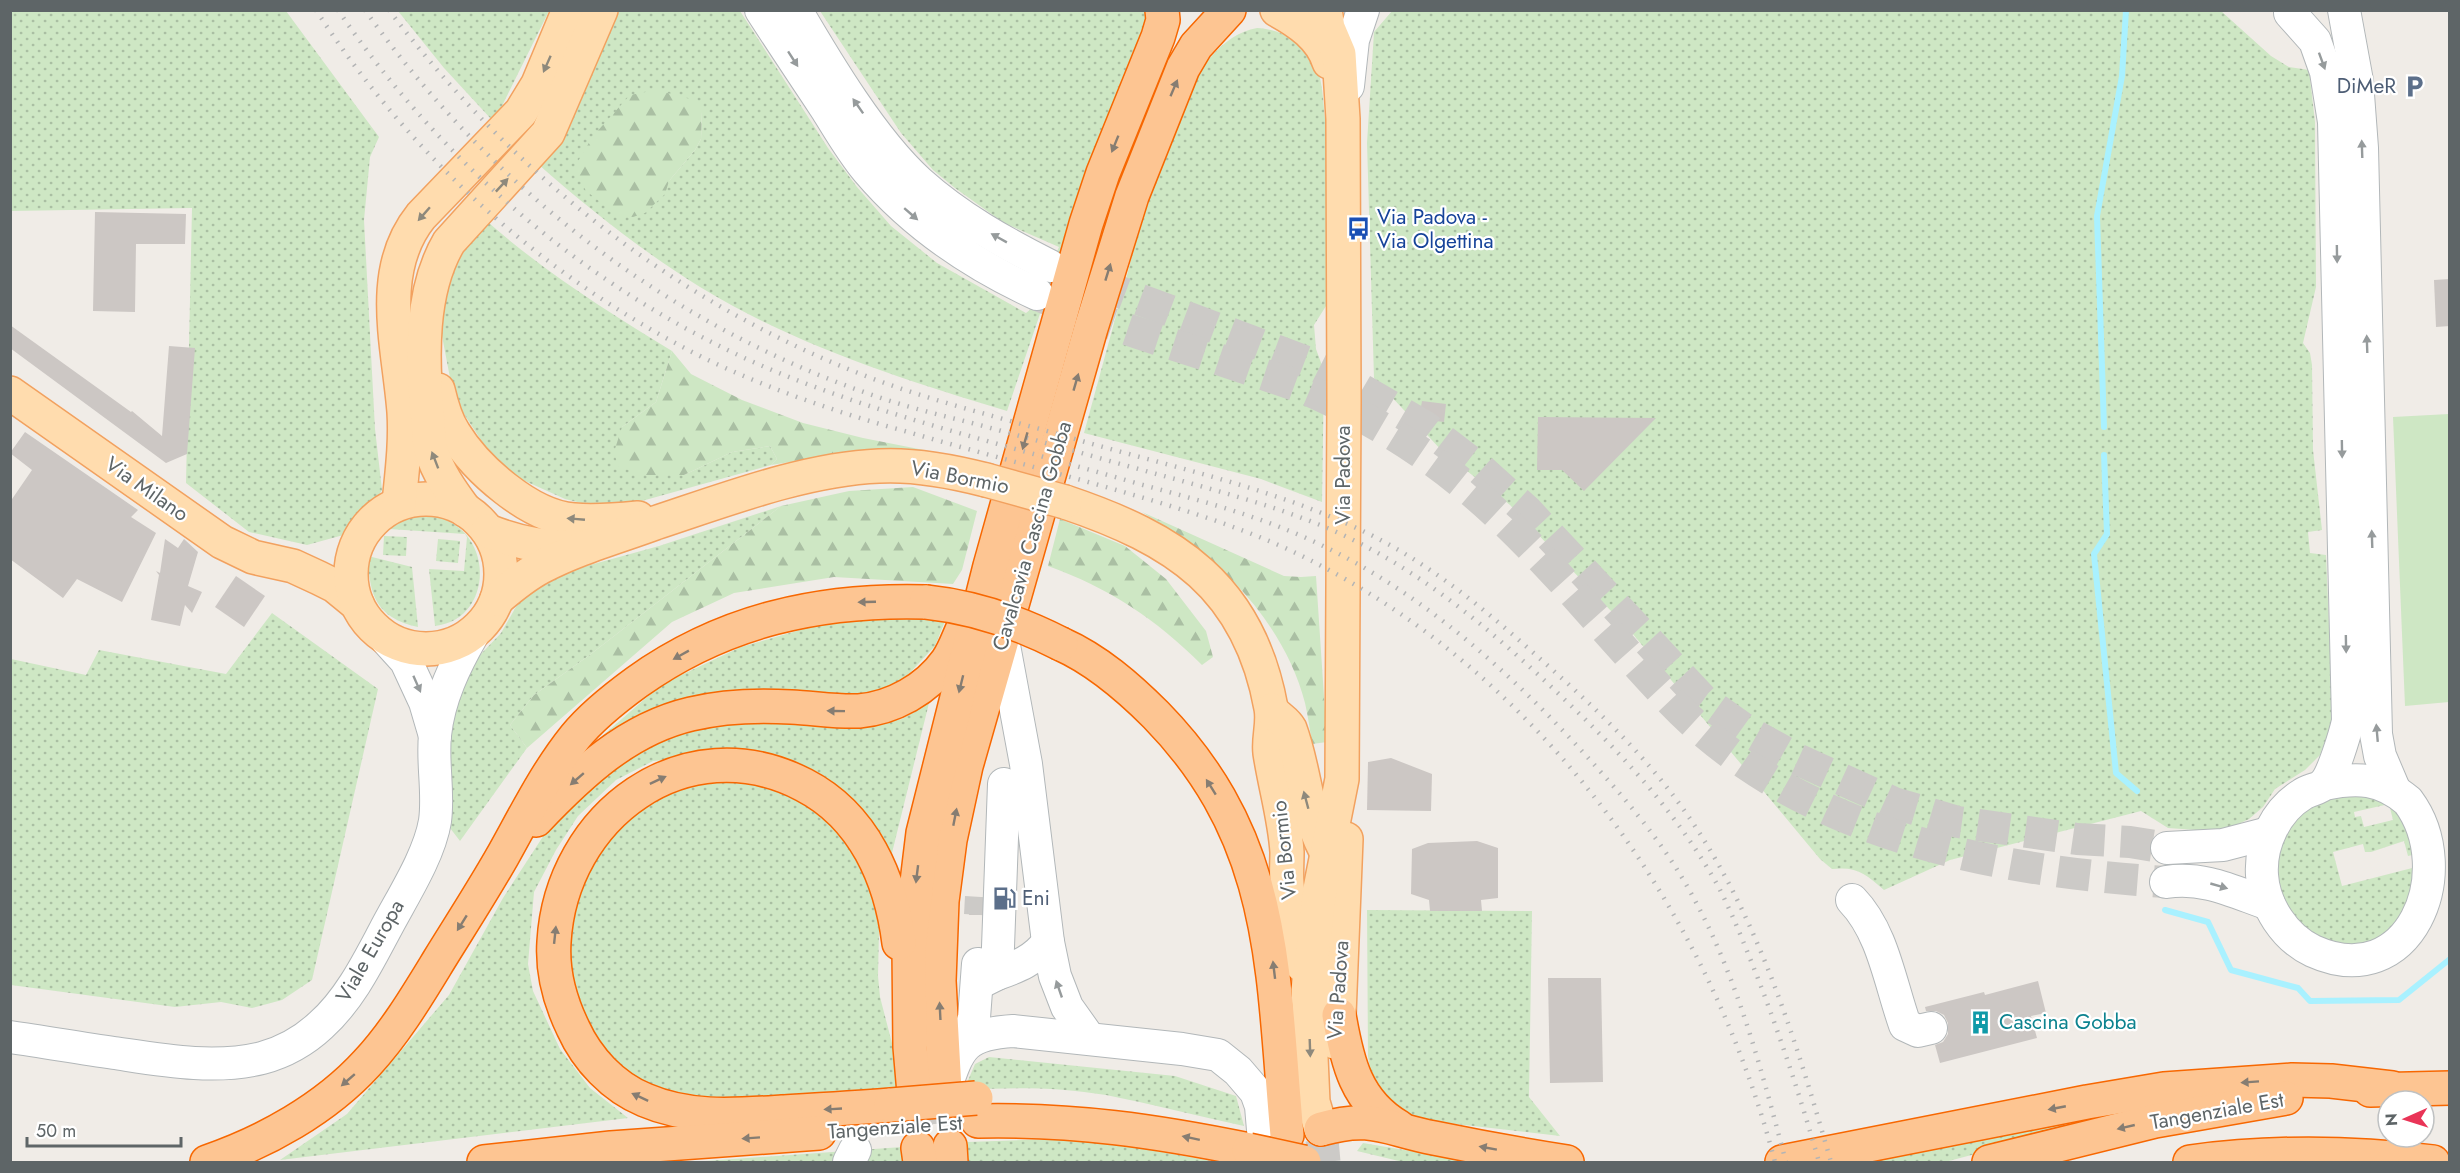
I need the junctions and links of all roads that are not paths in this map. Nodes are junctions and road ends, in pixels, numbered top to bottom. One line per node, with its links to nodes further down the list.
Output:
1 (569, 10): 17 (main road, one-way to 17)
2 (602, 10): 15 (main road, one-way to 2)
3 (761, 10): 14 (street, one-way to 14)
4 (796, 10): 13 (street, one-way to 4)
5 (1162, 10): 23 (highway, Cavalcavia Cascina Gobba, one-way to 23)
6 (1230, 10): 28 (highway, Cavalcavia Cascina Gobba, one-way to 6)
7 (1277, 10): 12 (main road, Via Padova)
8 (1325, 10): 12 (main road, Via Padova)
9 (1363, 10): 12 (street)
10 (2344, 10): 34 (street, one-way to 10)
11 (2290, 11): 32 (street, one-way to 32)
12 (1342, 107): 33 (main road, Via Padova)
13 (1050, 266)
14 (1037, 294)
15 (427, 324): 18 (main road, one-way to 15); 19 (main road, one-way to 15)
16 (10, 393): 22 (main road, Via Milano)
17 (399, 503): 19 (main road); 20 (main road)
18 (676, 516): 21 (main road, Via Bormio); 29 (main road, Via Bormio, bridge)
19 (477, 520): 21 (main road, Via Bormio); 24 (main road)
20 (361, 536): 22 (main road, Via Milano); 25 (main road)
21 (588, 546): 24 (main road, Via Bormio)
22 (293, 566): 25 (main road, Via Milano)
23 (990, 566): 40 (highway, one-way to 40); 53 (highway, Cavalcavia Cascina Gobba, one-way to 53)
24 (497, 599): 26 (main road)
25 (357, 604): 27 (main road)
26 (473, 634): 27 (main road); 30 (street, Viale Europa)
27 (386, 639): 30 (street, Viale Europa, one-way to 30)
28 (1003, 640): 31 (street); 56 (highway, Cavalcavia Cascina Gobba, one-way to 28)
29 (1272, 710): 38 (main road, Via Bormio); 39 (main road, Via Bormio, one-way to 29)
30 (435, 736): 50 (street, Viale Europa)
31 (1015, 774): 45 (street); 46 (street); 46 (street)
32 (2324, 784): 34 (street); 36 (street)
33 (1341, 787): 39 (main road, Via Padova); 42 (main road)
34 (2394, 789): 35 (street)
35 (2441, 829): 44 (street)
36 (2269, 833): 37 (street); 44 (street)
37 (2167, 848)
38 (1287, 852): 42 (main road); 47 (main road, Via Bormio)
39 (1327, 854): 42 (main road)
40 (493, 873): 58 (highway, one-way to 40, bridge); 60 (highway, one-way to 60)
41 (2166, 882): 44 (street, one-way to 44)
42 (1333, 886): 47 (main road, Via Padova); 48 (main road, Via Padova)
43 (1852, 900): 49 (street)
44 (2269, 904)
45 (1048, 942): 46 (street); 51 (street, one-way to 45)
46 (987, 979): 52 (street)
47 (1308, 990): 59 (main road, Via Padova, one-way to 59)
48 (1339, 1015): 57 (highway); 59 (main road, Via Padova)
49 (1931, 1028)
50 (10, 1037)
51 (1089, 1038): 52 (street); 58 (street)
52 (965, 1045): 56 (street)
53 (910, 1047): 56 (highway, Cavalcavia Cascina Gobba); 56 (highway, one-way to 53)
54 (2392, 1088): 55 (highway, Tangenziale Est); 63 (highway, one-way to 63); 64 (highway, Tangenziale Est, one-way to 64)
55 (2450, 1088)
56 (911, 1104): 58 (highway, Tangenziale Est, one-way to 56); 61 (highway, Tangenziale Est, one-way to 61)
57 (1400, 1128): 59 (highway); 62 (highway, one-way to 57)
58 (1266, 1138): 59 (highway, Tangenziale Est, bridge)
59 (1316, 1144)
60 (207, 1162)
61 (484, 1162)
62 (1566, 1162)
63 (1782, 1162)
64 (1989, 1162)
65 (2190, 1162): 66 (highway)
66 (2433, 1162)

